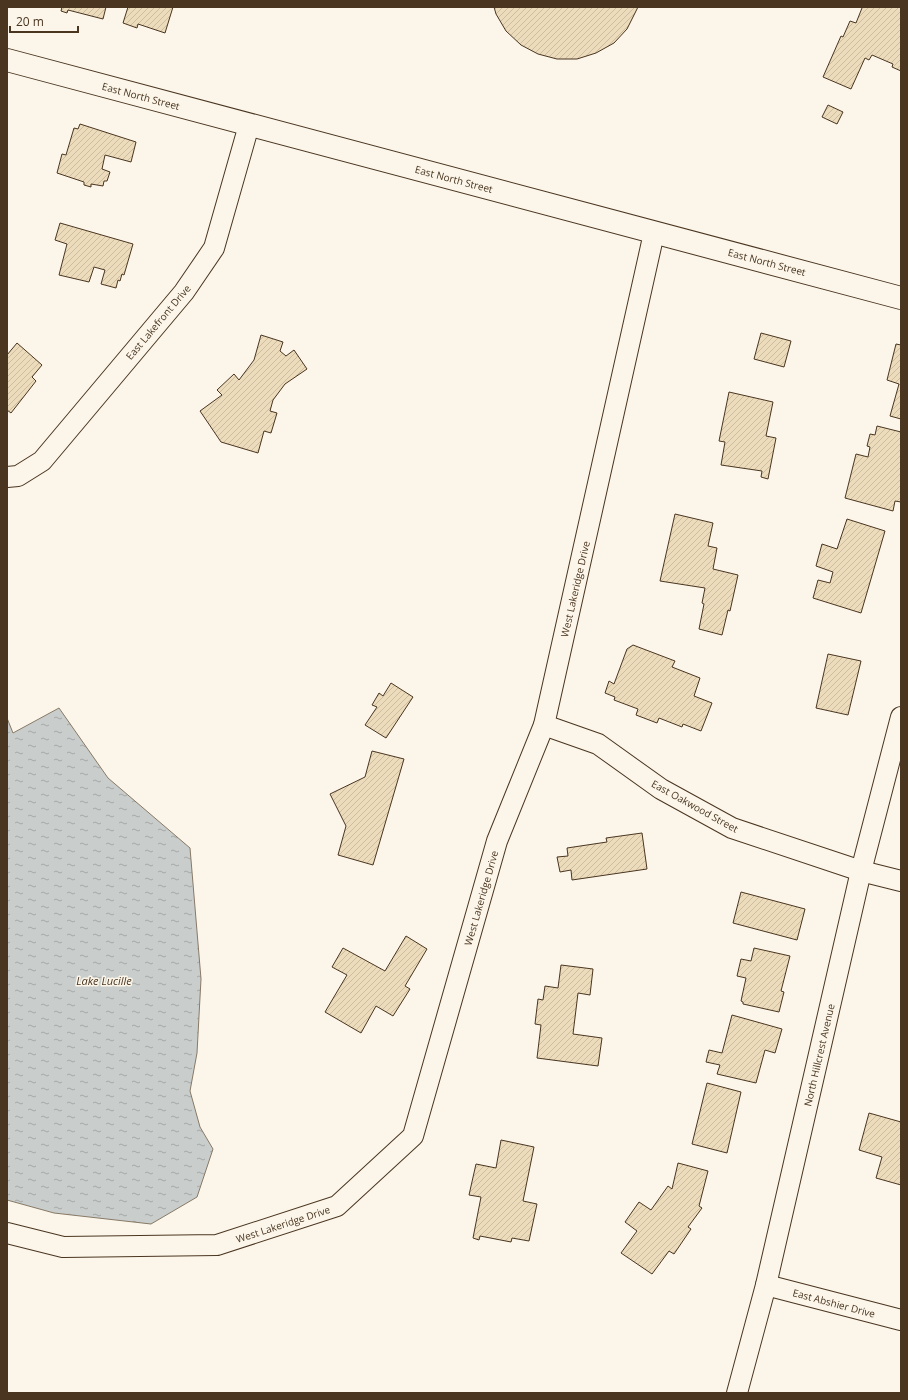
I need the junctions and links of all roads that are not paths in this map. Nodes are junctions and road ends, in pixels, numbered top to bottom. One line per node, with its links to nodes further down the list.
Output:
1 (7, 60): 2 (main road, East North Street)
2 (248, 124): 3 (main road, East North Street); 5 (street, East Lakefront Drive)
3 (654, 233): 4 (main road, East North Street); 7 (street, West Lakeridge Drive)
4 (901, 298)
5 (7, 477)
6 (901, 717): 8 (street, North Hillcrest Avenue)
7 (544, 725): 8 (street, East Oakwood Street); 10 (street, West Lakeridge Drive)
8 (861, 871): 9 (street, East Oakwood Street); 11 (street, North Hillcrest Avenue)
9 (901, 881)
10 (7, 1233)
11 (766, 1285): 12 (street, East Abshier Drive); 13 (street, North Hillcrest Avenue)
12 (901, 1320)
13 (737, 1393)

